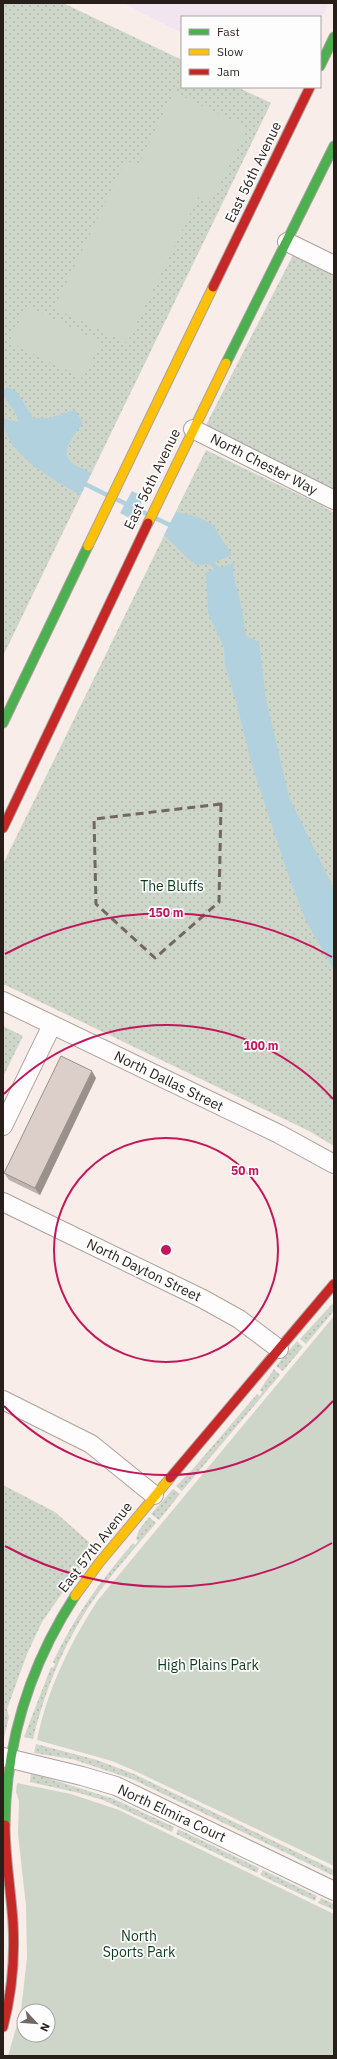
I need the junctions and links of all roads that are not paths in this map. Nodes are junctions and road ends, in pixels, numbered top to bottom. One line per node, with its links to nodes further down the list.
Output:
1 (334, 38): 2 (main road)
2 (321, 64)
3 (310, 88): 9 (main road, East 56th Avenue)
4 (334, 146): 5 (main road, East 56th Avenue)
5 (287, 242): 6 (street); 7 (main road, East 56th Avenue)
6 (334, 265)
7 (193, 429): 8 (street, North Chester Way); 10 (main road, East 56th Avenue)
8 (334, 500)
9 (3, 722)
10 (3, 828)
11 (3, 1002): 12 (street, North Dallas Street)
12 (52, 1025): 13 (street); 14 (street, North Dallas Street)
13 (3, 1126)
14 (334, 1164)
15 (3, 1202): 17 (street, North Dayton Street)
16 (334, 1284): 17 (main road, East 57th Avenue)
17 (279, 1349): 19 (main road, East 57th Avenue)
18 (3, 1400): 19 (street)
19 (154, 1496): 20 (main road, East 57th Avenue)
20 (7, 1757): 21 (street, North Elmira Court); 22 (main road, East 57th Avenue)
21 (334, 1891)
22 (3, 2027)

